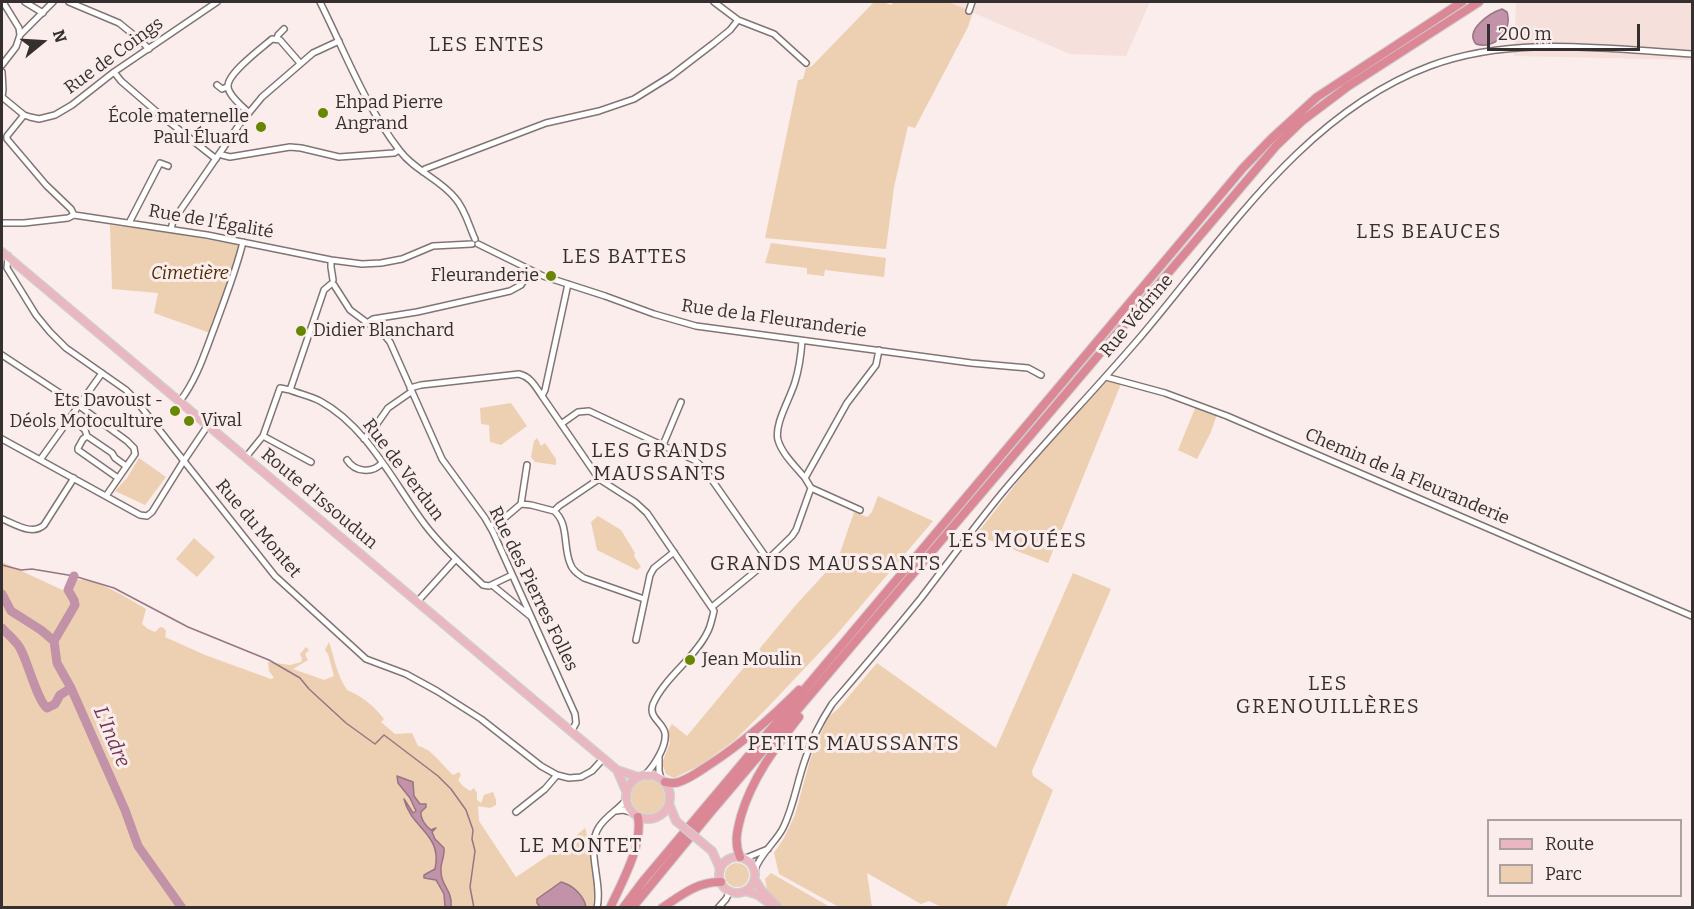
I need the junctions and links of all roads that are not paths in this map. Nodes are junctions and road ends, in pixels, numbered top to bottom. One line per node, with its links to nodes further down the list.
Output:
1 (25, 2): 12 (street)
2 (53, 2): 12 (street)
3 (69, 2): 18 (street)
4 (217, 2): 18 (street, Rue de Coings)
5 (320, 2): 17 (street)
6 (714, 2): 13 (street)
7 (972, 2): 11 (street)
8 (1462, 2): 96 (highway)
9 (1479, 2): 98 (highway)
10 (3, 6): 15 (street)
11 (969, 11)
12 (43, 13): 15 (street)
13 (738, 20): 21 (street); 34 (street)
14 (284, 29): 16 (street)
15 (20, 35): 22 (street)
16 (277, 39): 20 (street); 26 (street)
17 (339, 41): 20 (street); 30 (street)
18 (149, 49): 24 (street, Rue de Coings)
19 (1692, 54): 52 (street, Rue Védrine)
20 (300, 63): 28 (street)
21 (806, 63)
22 (2, 64)
23 (2, 72): 27 (street)
24 (114, 72): 29 (street, Rue de Coings); 32 (street)
25 (217, 85): 26 (street)
26 (228, 87): 28 (street)
27 (2, 97): 29 (street)
28 (248, 112): 31 (street)
29 (24, 114): 35 (street)
30 (399, 150): 31 (street); 34 (street)
31 (220, 153): 32 (street)
32 (216, 159): 38 (street)
33 (168, 166): 37 (street)
34 (423, 172): 40 (street)
35 (74, 215): 36 (street, Rue de l'Égalité); 37 (street, Rue de l'Égalité)
36 (2, 223)
37 (129, 223): 38 (street, Rue de l'Égalité)
38 (171, 229): 39 (street, Rue de l'Égalité)
39 (243, 242): 42 (street, Rue de l'Égalité); 56 (street)
40 (475, 242): 42 (street, Rue de l'Égalité); 43 (street, Rue de la Fleuranderie)
41 (5, 254): 50 (street, Rue du Montet); 56 (main road, Route d'Issoudun)
42 (331, 260): 44 (street, Rue des Pierres Folles)
43 (530, 271): 45 (street, Rue de la Fleuranderie); 46 (street)
44 (333, 283): 46 (street, Rue des Pierres Folles); 53 (street)
45 (567, 284): 47 (street, Rue de la Fleuranderie); 55 (street)
46 (368, 323): 54 (street, Rue des Pierres Folles)
47 (802, 341): 48 (street, Rue de la Fleuranderie); 77 (street)
48 (879, 350): 51 (street, Rue de la Fleuranderie); 77 (street)
49 (2, 355): 58 (street)
50 (102, 373): 58 (street); 70 (street, Rue du Montet)
51 (1041, 375)
52 (1106, 377): 94 (street, Chemin de la Fleuranderie); 114 (street, Rue Védrine)
53 (290, 390): 63 (street); 64 (street, Rue de Verdun)
54 (410, 390): 55 (street); 64 (street); 85 (street, Rue des Pierres Folles)
55 (542, 396): 60 (street)
56 (180, 401): 61 (main road, Route d'Issoudun)
57 (681, 402): 66 (street)
58 (78, 405): 59 (street); 74 (street)
59 (70, 417): 62 (street); 68 (street)
60 (561, 424): 66 (street); 78 (street)
61 (208, 425): 67 (main road, Route d'Issoudun); 70 (street)
62 (87, 436): 74 (street); 76 (street)
63 (263, 436): 67 (street); 71 (street)
64 (364, 439): 72 (street, Rue de Verdun)
65 (2, 440): 68 (street)
66 (663, 445): 88 (street)
67 (246, 457): 92 (main road, Route d'Issoudun)
68 (40, 460): 75 (street)
69 (346, 460): 72 (street)
70 (183, 462): 80 (street); 103 (street, Rue du Montet)
71 (311, 462)
72 (382, 463): 87 (street, Rue de Verdun)
73 (527, 465): 81 (street)
74 (126, 466): 76 (street)
75 (74, 478): 80 (street); 84 (street)
76 (118, 478): 80 (street)
77 (805, 478): 79 (street)
78 (599, 479): 83 (street); 86 (street)
79 (811, 488): 82 (street); 88 (street)
80 (106, 496)
81 (521, 504): 83 (street); 85 (street)
82 (860, 510)
83 (554, 511): 91 (street)
84 (2, 519)
85 (490, 526): 89 (street, Rue des Pierres Folles)
86 (675, 552): 91 (street); 93 (street)
87 (456, 559): 90 (street, Rue de Verdun); 92 (street)
88 (768, 560): 93 (street)
89 (512, 575): 90 (street); 95 (street, Rue des Pierres Folles)
90 (492, 585): 95 (street, Rue de Verdun)
91 (644, 598): 97 (street)
92 (417, 602): 99 (main road, Route d'Issoudun)
93 (713, 608): 100 (street)
94 (1692, 616)
95 (532, 618): 99 (street, Rue des Pierres Folles)
96 (849, 637): 105 (highway); 125 (highway)
97 (636, 640)
98 (819, 686): 116 (highway); 126 (highway)
99 (571, 732): 101 (main road, Route d'Issoudun)
100 (659, 755): 104 (street); 105 (street)
101 (603, 759): 102 (main road, Route d'Issoudun); 103 (street)
102 (615, 768): 104 (main road, Route d'Issoudun); 106 (main road, Route d'Issoudun)
103 (557, 775): 109 (street)
104 (642, 776): 105 (main road); 106 (main road)
105 (663, 781): 108 (main road)
106 (626, 790): 107 (main road)
107 (626, 800): 110 (street); 111 (main road)
108 (669, 804): 112 (main road); 113 (main road)
109 (516, 812)
110 (612, 813): 111 (street); 123 (street)
111 (635, 814): 112 (main road); 124 (highway)
112 (657, 817): 113 (main road)
113 (676, 821): 115 (main road, bridge)
114 (768, 849): 116 (street); 118 (street, Rue Védrine)
115 (712, 851): 116 (main road); 117 (main road)
116 (739, 857): 117 (main road); 118 (main road)
117 (720, 870): 120 (main road)
118 (755, 870): 119 (main road)
119 (755, 880): 122 (main road); 129 (main road)
120 (721, 882): 121 (main road); 127 (highway)
121 (730, 891): 122 (main road); 128 (street)
122 (745, 891): 129 (main road)
123 (597, 908)
124 (610, 908)
125 (623, 908)
126 (632, 908)
127 (662, 908)
128 (718, 908)
129 (777, 908)

